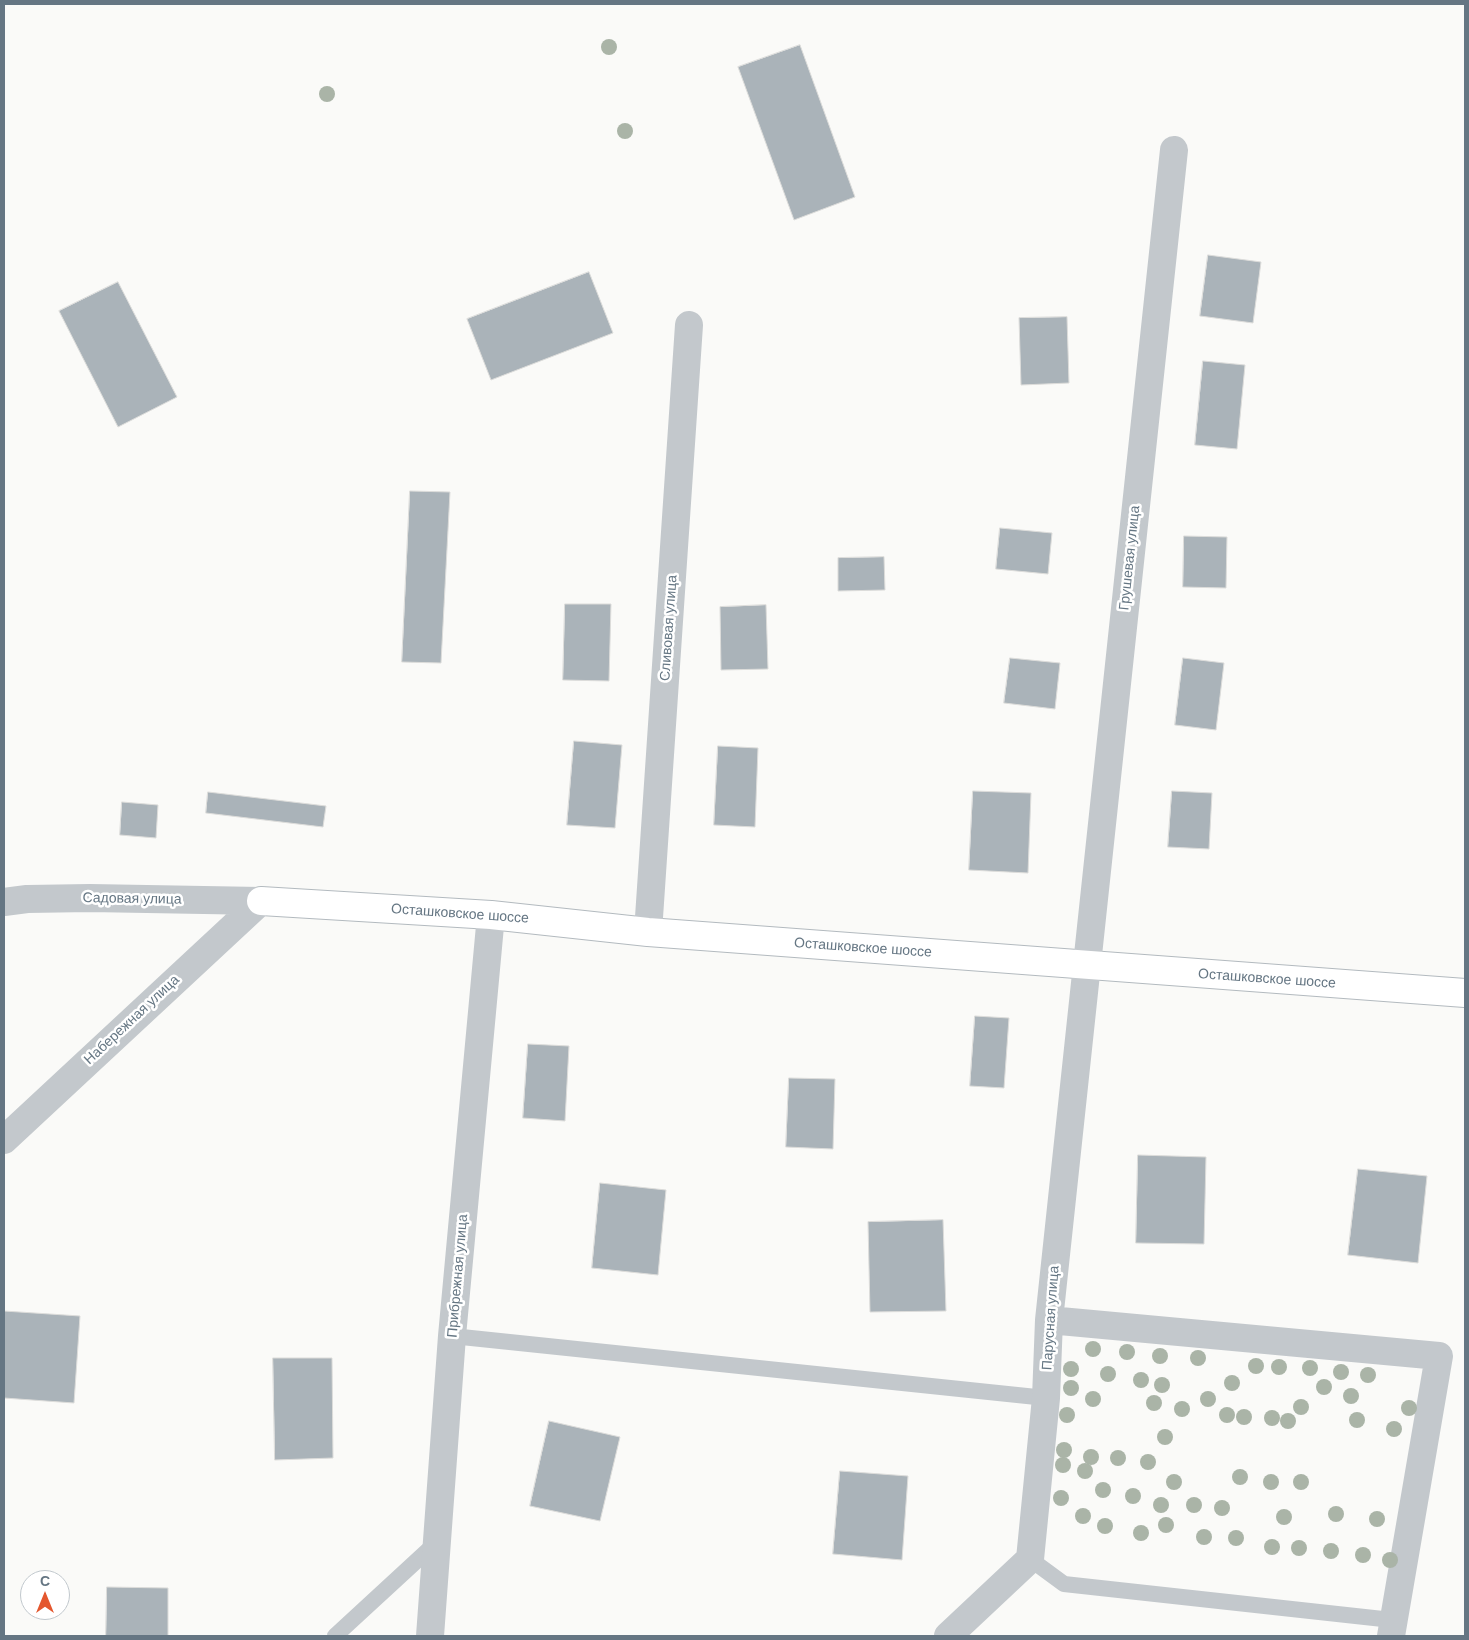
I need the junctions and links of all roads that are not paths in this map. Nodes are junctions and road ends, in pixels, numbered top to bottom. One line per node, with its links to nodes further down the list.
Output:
1 (1174, 150): 7 (street, Грушевая улица)
2 (689, 325): 6 (street, Сливовая улица)
3 (261, 901): 4 (street, Садовая улица); 5 (street, Осташковское шоссе); 9 (street, Набережная улица)
4 (4, 902)
5 (492, 915): 6 (street, Осташковское шоссе); 11 (street, Прибрежная улица)
6 (648, 932): 7 (street, Осташковское шоссе)
7 (1086, 966): 8 (street, Осташковское шоссе); 10 (street, Парусная улица)
8 (1465, 993)
9 (4, 1140)
10 (1049, 1320): 12 (street, Парусная улица); 15 (street)
11 (452, 1336): 12 (lane); 13 (street, Прибрежная улица)
12 (1046, 1398): 14 (street, Парусная улица)
13 (437, 1542): 16 (lane); 17 (street, Прибрежная улица)
14 (1030, 1558): 15 (lane); 18 (street)
15 (1391, 1628)
16 (335, 1636)
17 (430, 1636)
18 (948, 1636)

